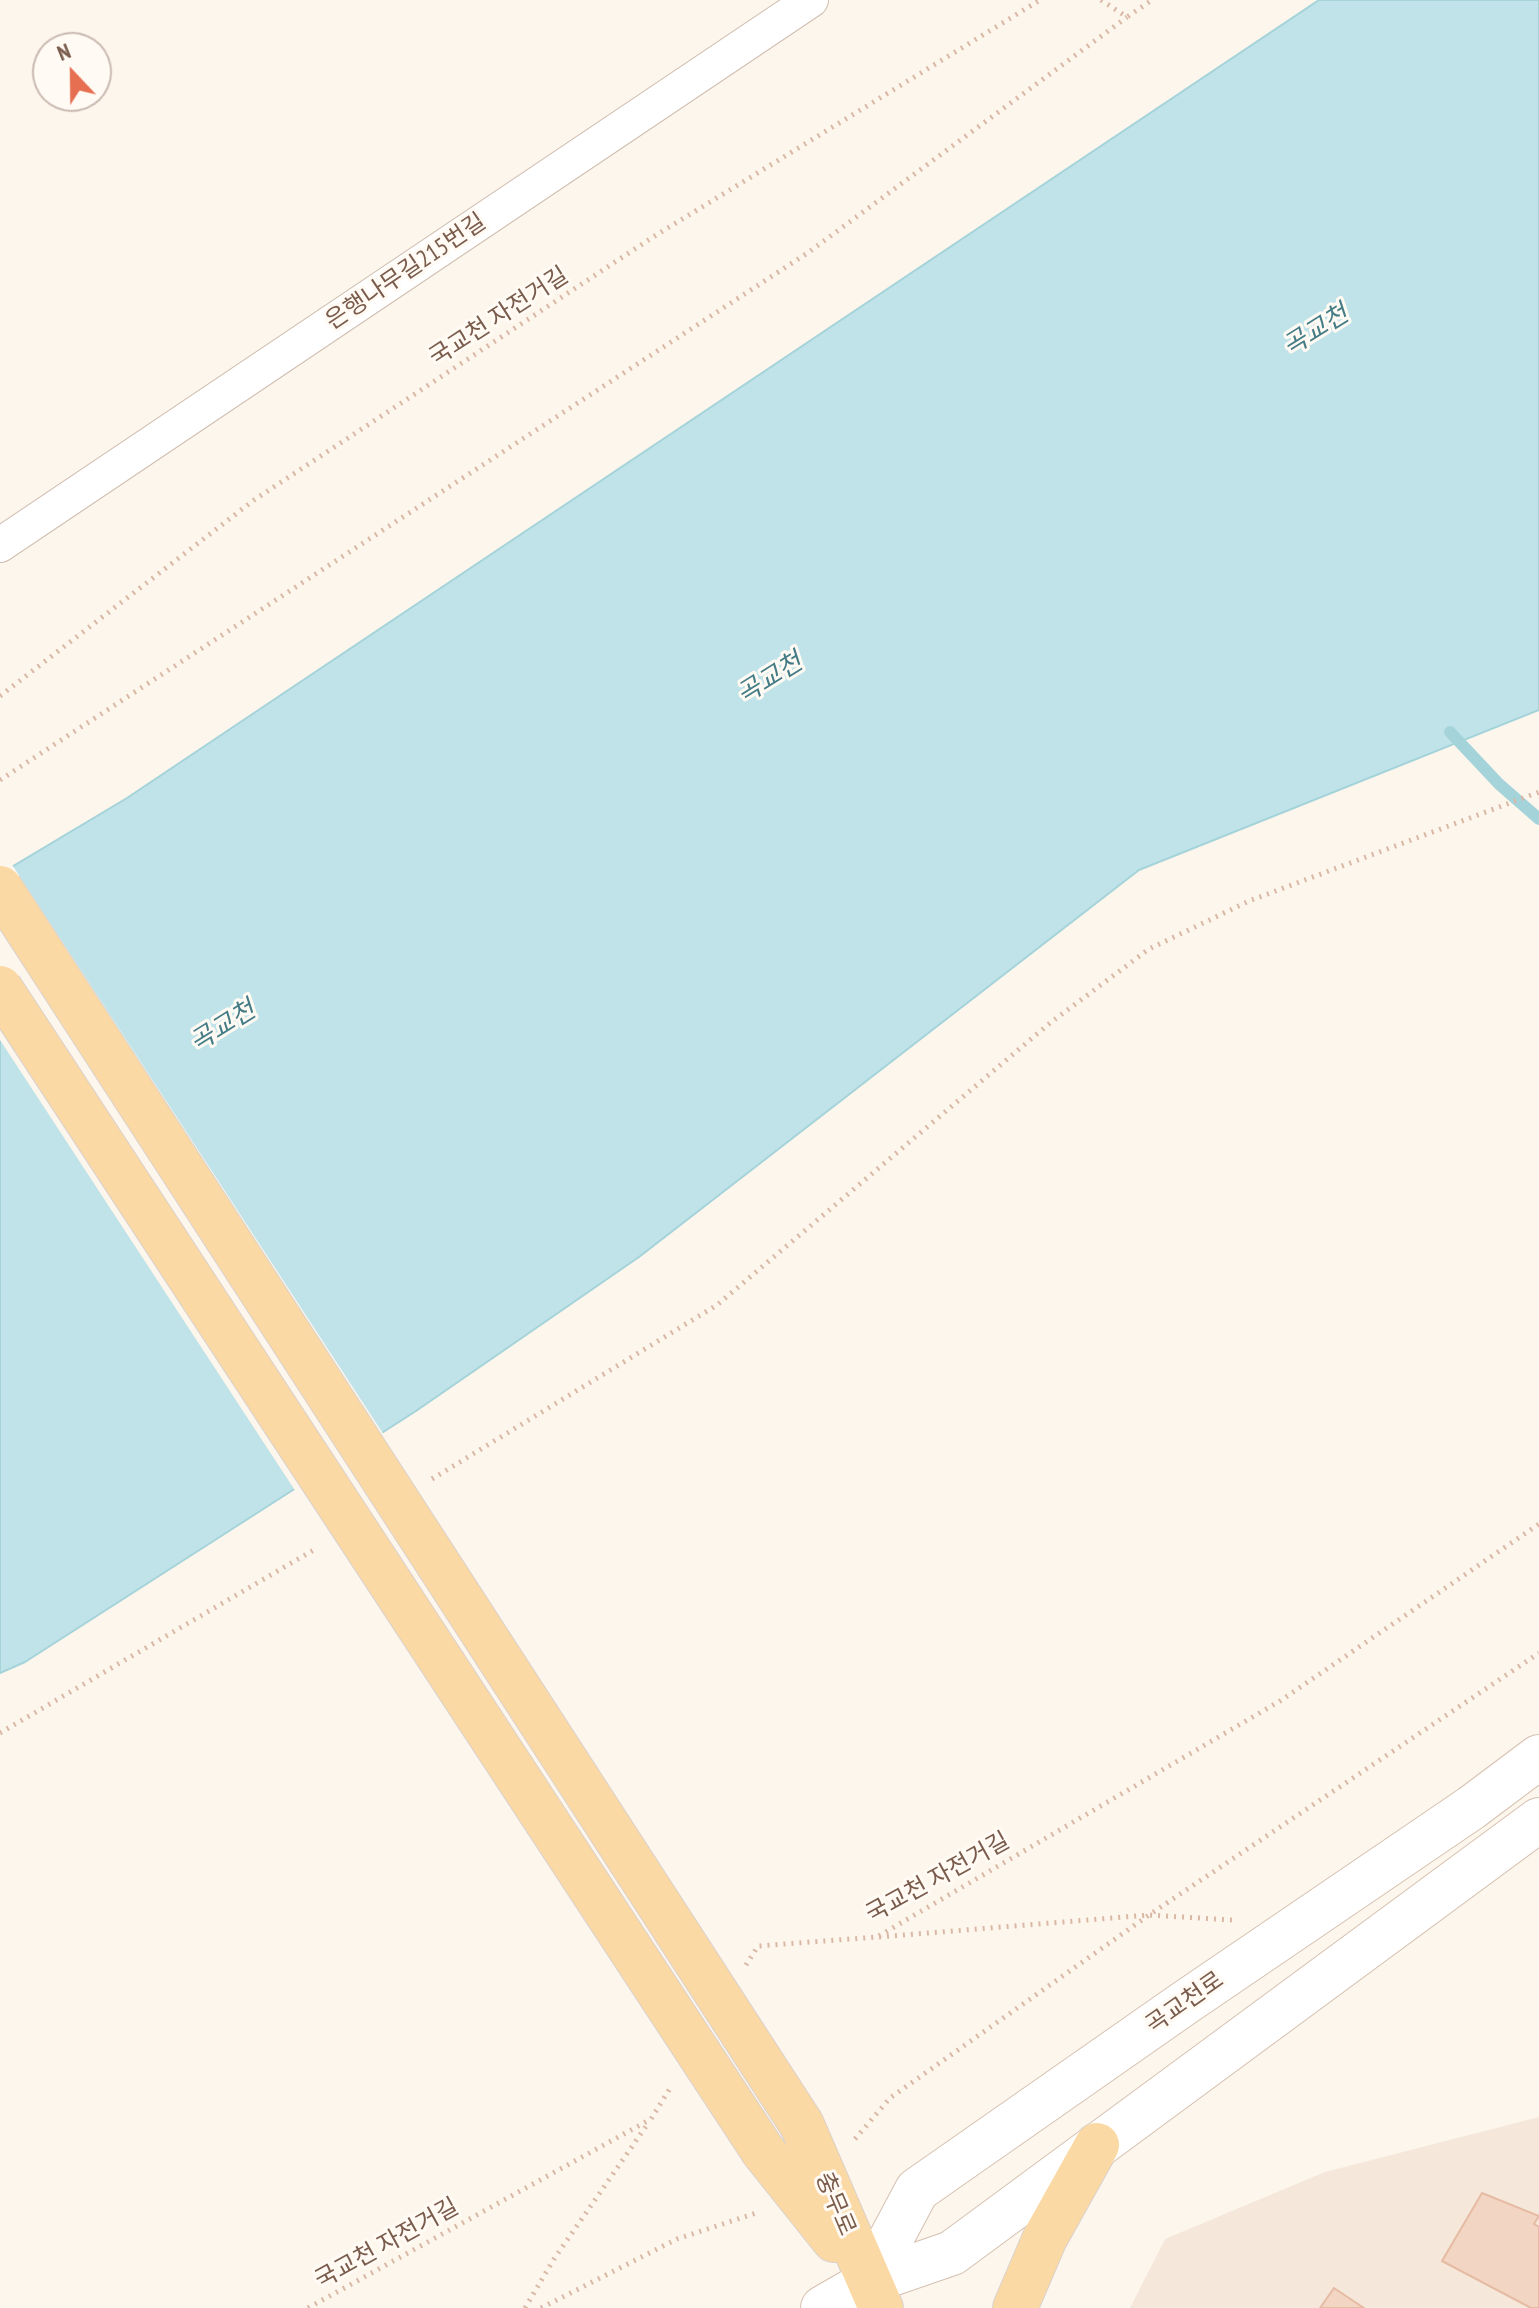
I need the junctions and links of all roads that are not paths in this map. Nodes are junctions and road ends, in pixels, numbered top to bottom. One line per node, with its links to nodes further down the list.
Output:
1 (811, 0): 2 (street, 은행나무길215번길)
2 (0, 545)
3 (0, 888): 8 (main road, 충무로, bridge)
4 (0, 988): 8 (main road, 충무로, bridge)
5 (1539, 1757): 9 (main road, 곡교천로)
6 (1539, 1820): 7 (main road)
7 (1097, 2145): 9 (main road); 11 (main road)
8 (812, 2187): 9 (main road, 충무로)
9 (875, 2295): 10 (main road)
10 (823, 2308)
11 (1015, 2308)

